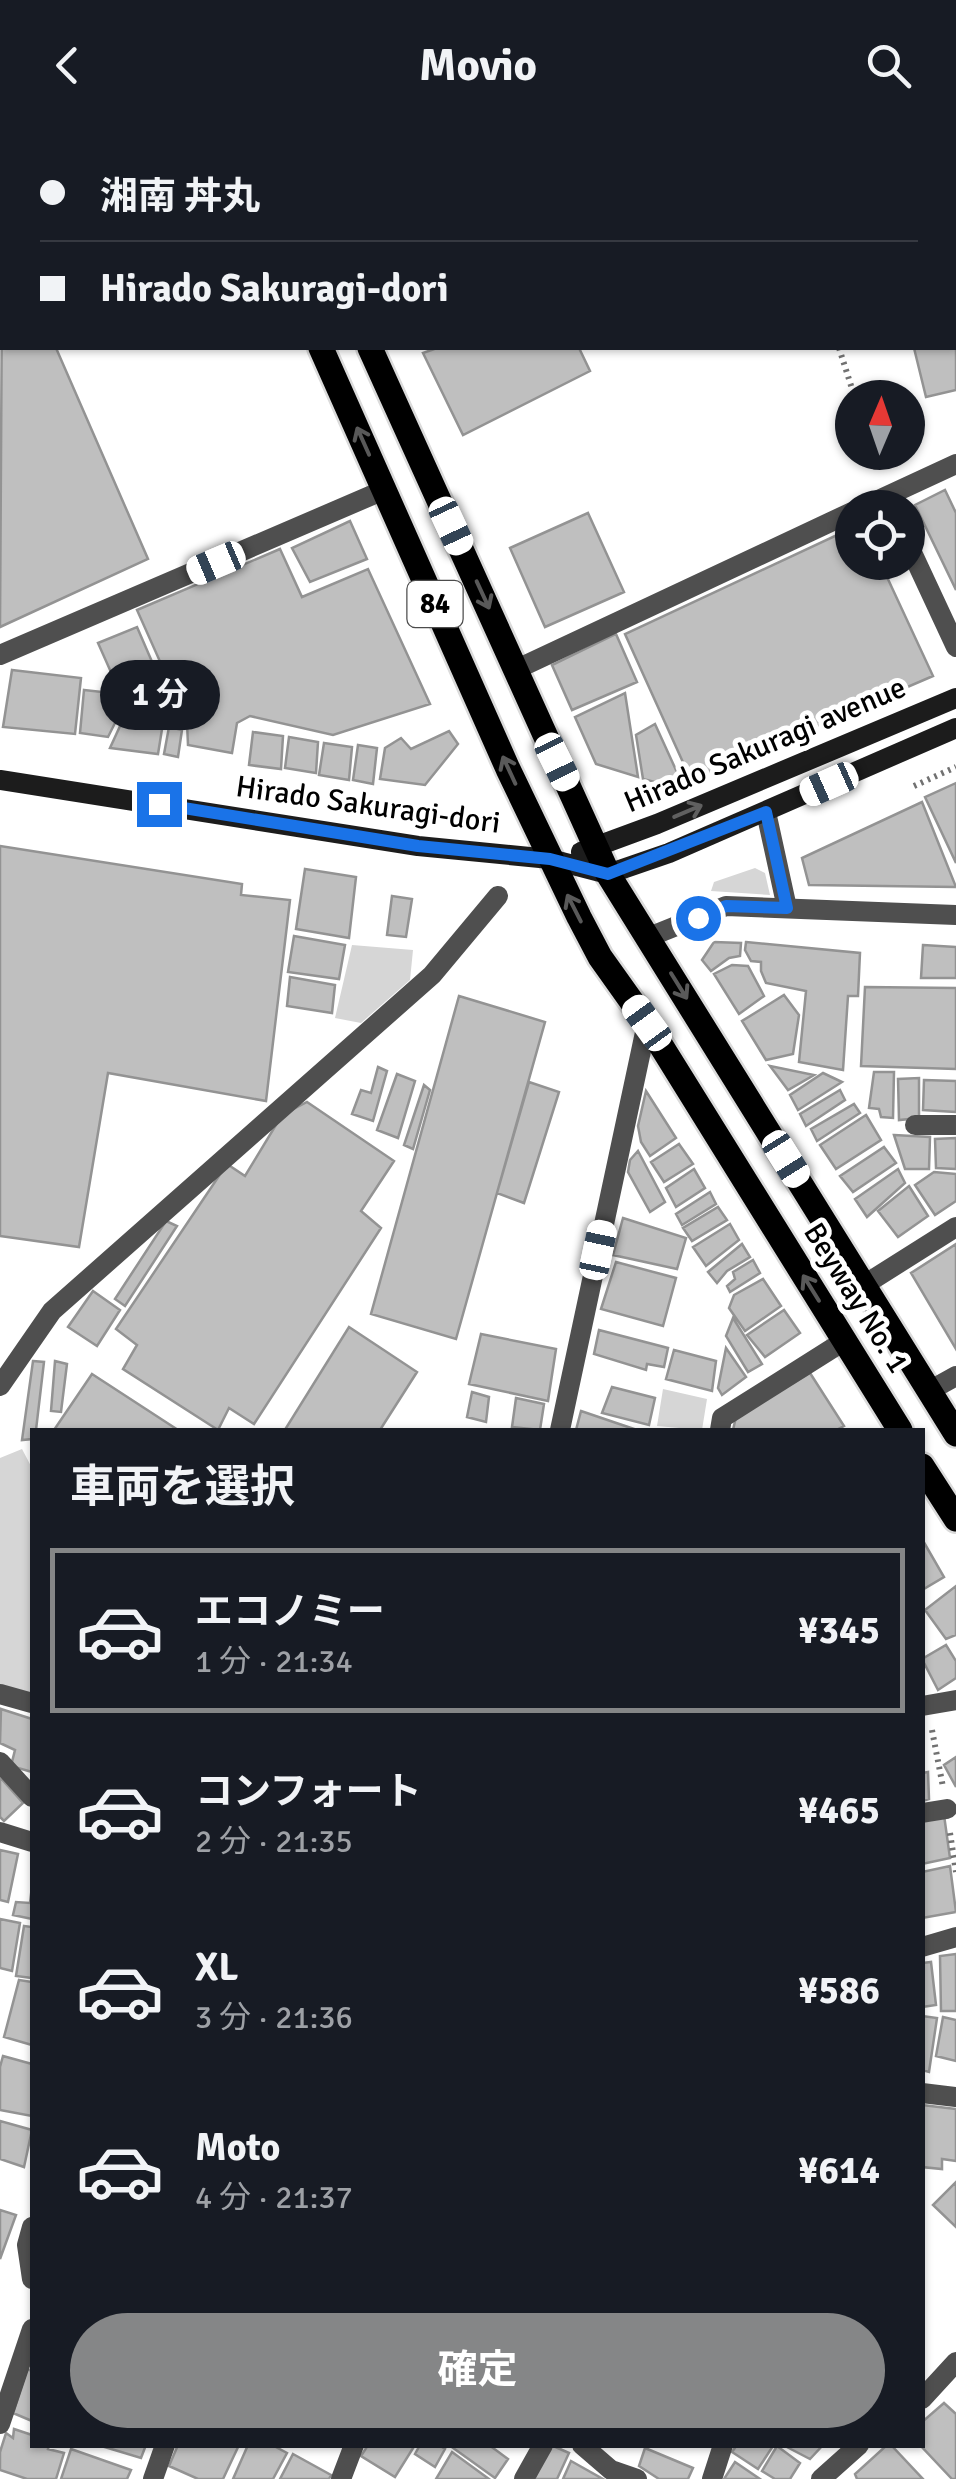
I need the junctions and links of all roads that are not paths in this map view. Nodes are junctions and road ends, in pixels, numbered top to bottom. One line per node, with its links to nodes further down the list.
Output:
1 (322, 350): 4 (main road, Beyway No. 1 / 84, one-way to 1)
2 (371, 350): 10 (main road, Beyway No. 1 / 84, one-way to 10)
3 (956, 464): 5 (street)
4 (384, 490): 9 (street); 16 (main road, Beyway No. 1 / 84, one-way to 4)
5 (909, 490)
6 (835, 520): 10 (street)
7 (925, 580): 8 (street)
8 (956, 647)
9 (0, 654)
10 (517, 669): 15 (main road, Beyway No. 1 / 84)
11 (956, 698): 15 (main road, Hirado Sakuragi avenue, one-way to 11)
12 (956, 728): 14 (main road, Hirado Sakuragi avenue)
13 (0, 780): 16 (main road, Hirado Sakuragi-dori)
14 (766, 812): 17 (main road, Hirado Sakuragi avenue); 19 (street)
15 (598, 848): 16 (main road, Hirado Sakuragi avenue); 17 (main road, Beyway No. 1 / 84)
16 (550, 859): 17 (main road); 22 (main road, Beyway No. 1 / 84, one-way to 16)
17 (608, 874): 21 (main road, Beyway No. 1 / 84)
18 (498, 896): 29 (street)
19 (787, 908): 20 (street); 21 (street)
20 (956, 915)
21 (649, 937): 26 (main road, Beyway No. 1 / 84, one-way to 26)
22 (647, 1023): 27 (main road, Beyway No. 1 / 84, one-way to 22); 31 (street)
23 (915, 1125): 24 (street)
24 (956, 1125)
25 (956, 1227): 26 (street)
26 (864, 1286): 30 (main road, Beyway No. 1 / 84)
27 (844, 1341): 32 (street); 33 (main road, Beyway No. 1 / 84)
28 (956, 1376): 30 (street)
29 (0, 1386)
30 (929, 1391): 34 (main road, Beyway No. 1 / 84)
31 (560, 1428)
32 (720, 1428)
33 (899, 1428)
34 (956, 1434)
35 (925, 1471): 36 (main road)
36 (956, 1519)
37 (0, 1694): 39 (street)
38 (956, 1700): 40 (street)
39 (30, 1702)
40 (925, 1705)
41 (0, 1762): 42 (street)
42 (30, 1794)
43 (947, 1809): 44 (street)
44 (925, 1813)
45 (0, 1832): 46 (street)
46 (30, 1841)
47 (956, 1938): 48 (street)
48 (925, 1945)
49 (925, 2093): 50 (street)
50 (956, 2098)
51 (30, 2234): 52 (street)
52 (30, 2265)
53 (30, 2335): 56 (street)
54 (956, 2362): 55 (street)
55 (925, 2396)
56 (0, 2424)
57 (164, 2448): 64 (street)
58 (353, 2448): 65 (street)
59 (541, 2448): 66 (street)
60 (585, 2448): 67 (street)
61 (722, 2448): 68 (street)
62 (857, 2448): 63 (street)
63 (841, 2471): 69 (street)
64 (153, 2479)
65 (341, 2479)
66 (524, 2479)
67 (637, 2479)
68 (712, 2479)
69 (821, 2479)

